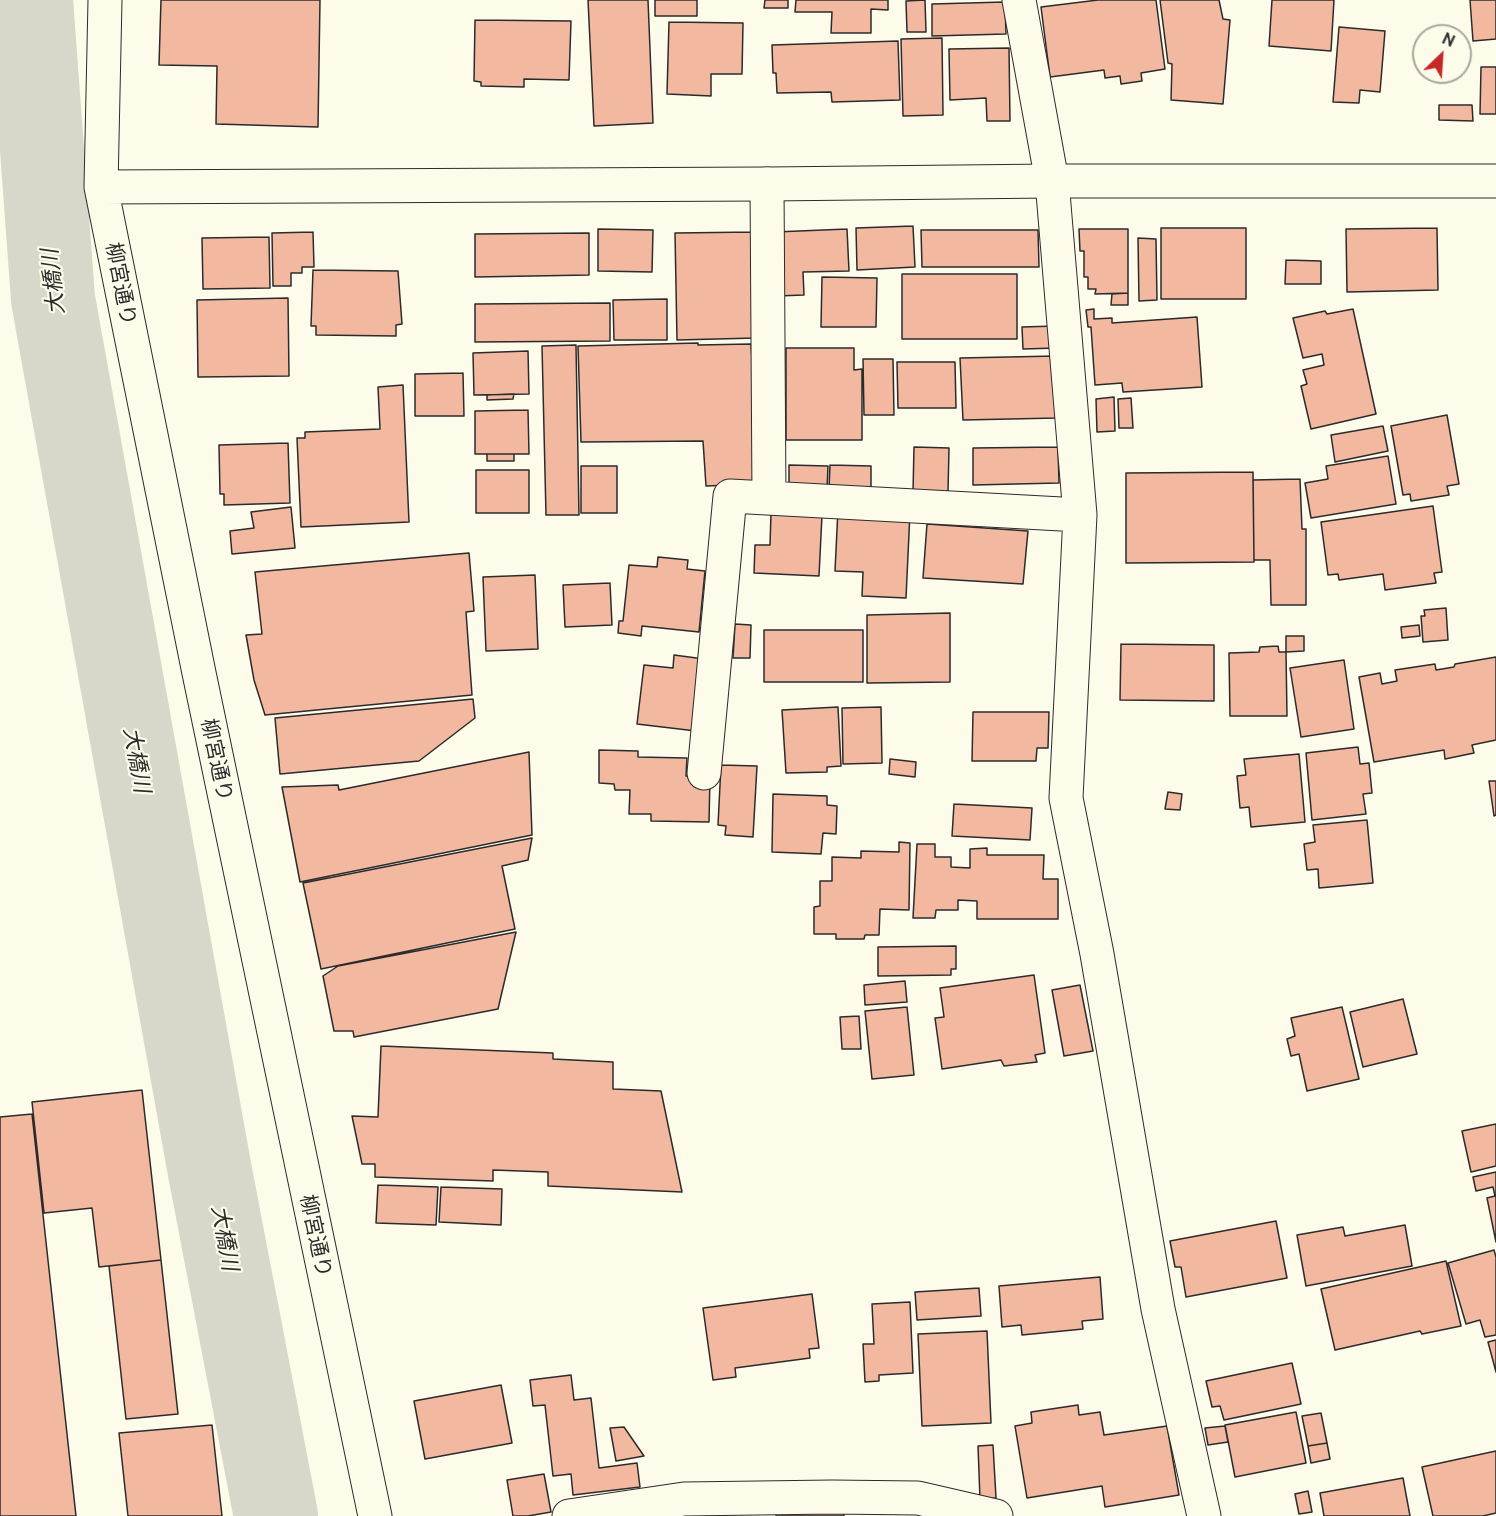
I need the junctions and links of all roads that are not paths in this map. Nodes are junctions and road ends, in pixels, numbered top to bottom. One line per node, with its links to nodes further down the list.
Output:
1 (105, 0): 6 (street, 柳宮通り)
2 (1019, 0): 3 (street)
3 (1052, 180): 4 (street); 5 (street); 8 (street)
4 (1496, 181)
5 (766, 184): 6 (street); 7 (street)
6 (101, 187): 10 (street, 柳宮通り)
7 (769, 498): 8 (street); 9 (street)
8 (1080, 515): 13 (street)
9 (704, 773)
10 (375, 1516)
11 (569, 1516): 12 (street)
12 (996, 1516)
13 (1204, 1516)

